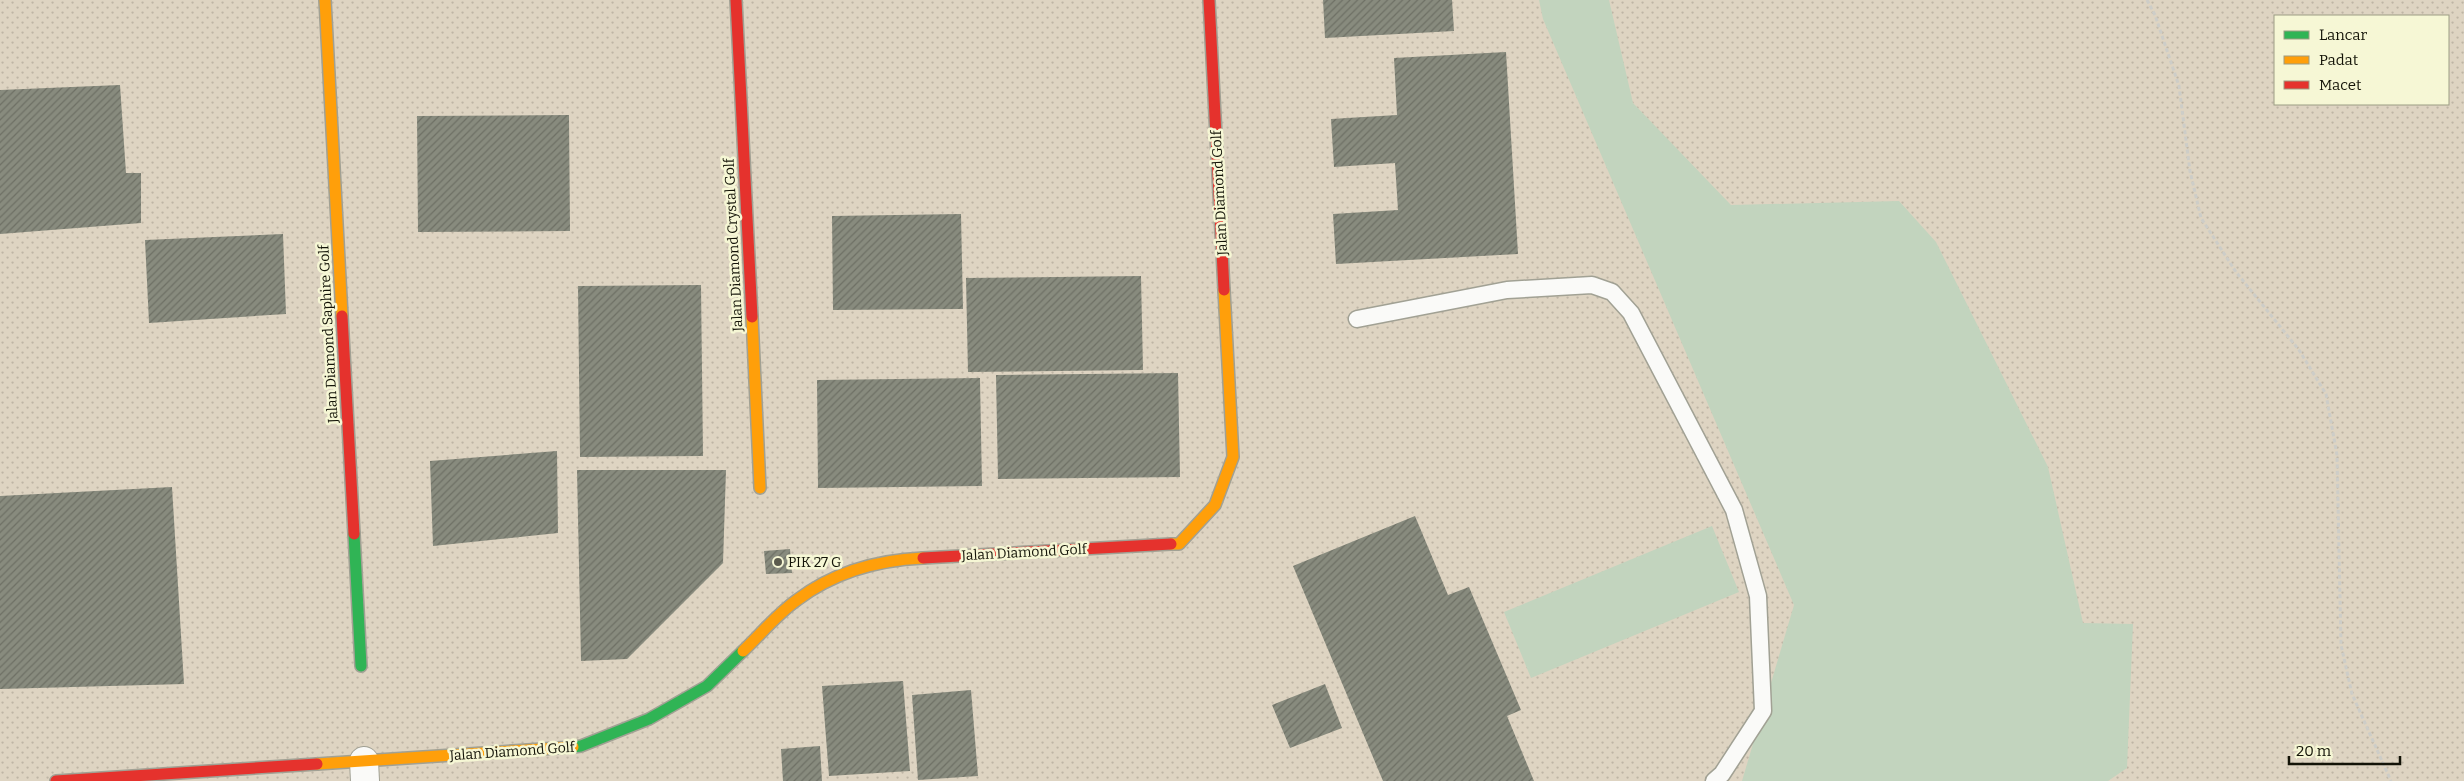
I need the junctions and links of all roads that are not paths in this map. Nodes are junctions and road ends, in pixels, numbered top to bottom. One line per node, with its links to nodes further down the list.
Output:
1 (325, 0): 6 (street, Jalan Diamond Saphire Golf)
2 (736, 0): 5 (street, Jalan Diamond Crystal Golf)
3 (1209, 0): 7 (street, Jalan Diamond Golf)
4 (1357, 319): 9 (lane)
5 (760, 488)
6 (361, 666)
7 (365, 771): 8 (street, Jalan Diamond Golf)
8 (56, 781)
9 (1714, 781)

